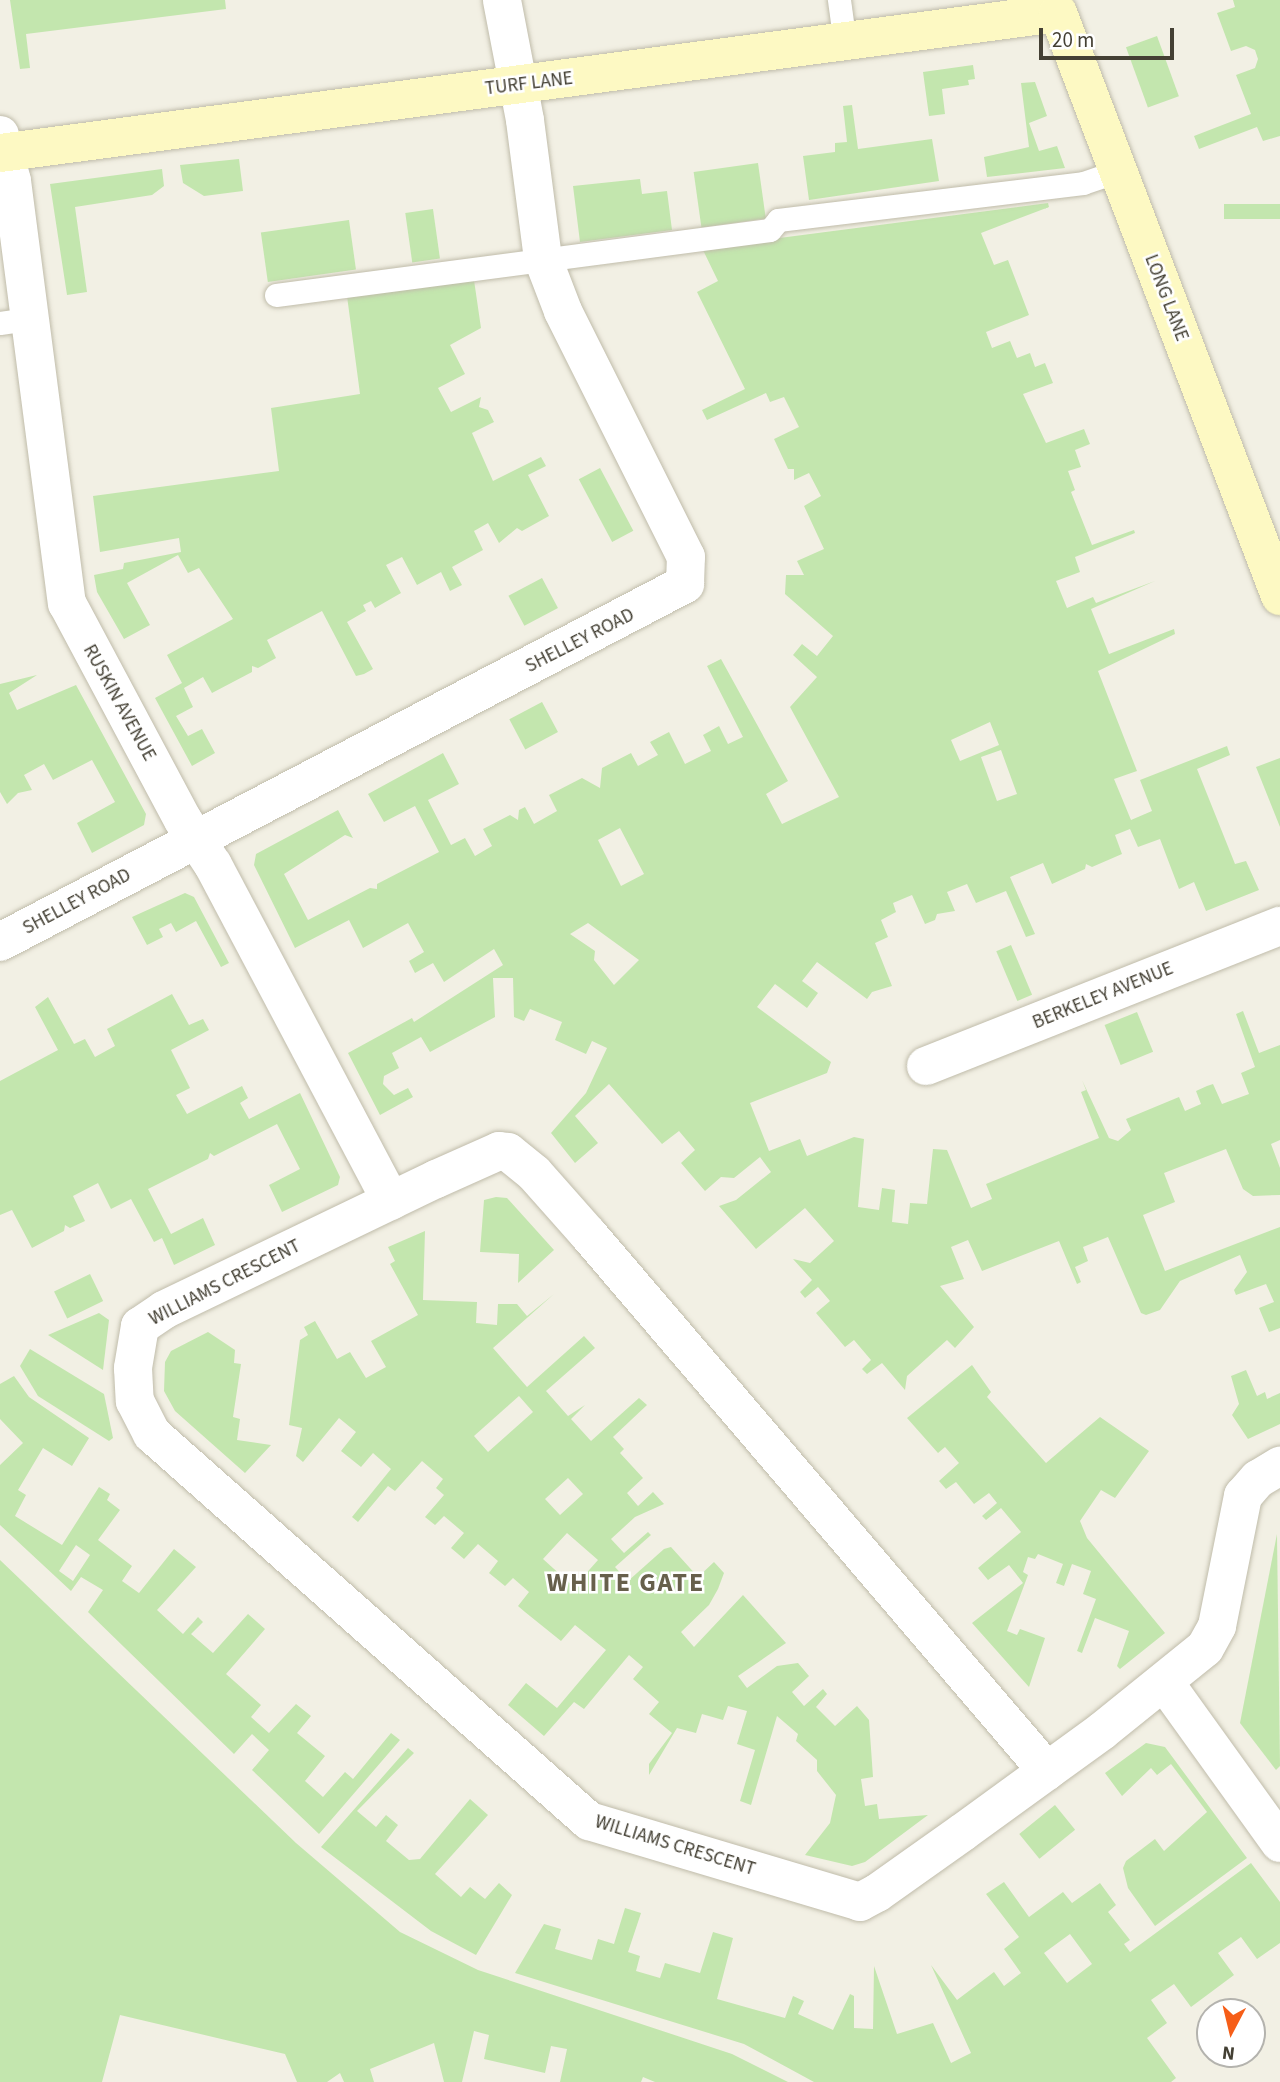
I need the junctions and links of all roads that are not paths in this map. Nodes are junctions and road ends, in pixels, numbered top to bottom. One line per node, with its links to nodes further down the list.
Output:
1 (502, 0): 5 (street, SHELLEY ROAD)
2 (839, 0): 4 (lane)
3 (1056, 6): 4 (street, TURF LANE); 7 (street, LONG LANE)
4 (845, 44): 5 (street, TURF LANE)
5 (519, 85): 6 (street, TURF LANE); 8 (street, SHELLEY ROAD)
6 (2, 147): 10 (street, RUSKIN AVENUE)
7 (1116, 171): 8 (lane); 11 (street, LONG LANE)
8 (543, 259): 9 (lane); 12 (street, SHELLEY ROAD)
9 (276, 295)
10 (15, 321): 12 (street, RUSKIN AVENUE)
11 (1280, 596)
12 (197, 839): 14 (street, SHELLEY ROAD); 16 (street, RUSKIN AVENUE)
13 (1280, 926): 15 (street, BERKELEY AVENUE)
14 (0, 942)
15 (926, 1066)
16 (391, 1201): 19 (street, WILLIAMS CRESCENT); 19 (street, WILLIAMS CRESCENT)
17 (1280, 1466): 18 (street, WILLIAMS CRESCENT)
18 (1165, 1683): 19 (street, WILLIAMS CRESCENT); 20 (street)
19 (1047, 1771)
20 (1280, 1843)

